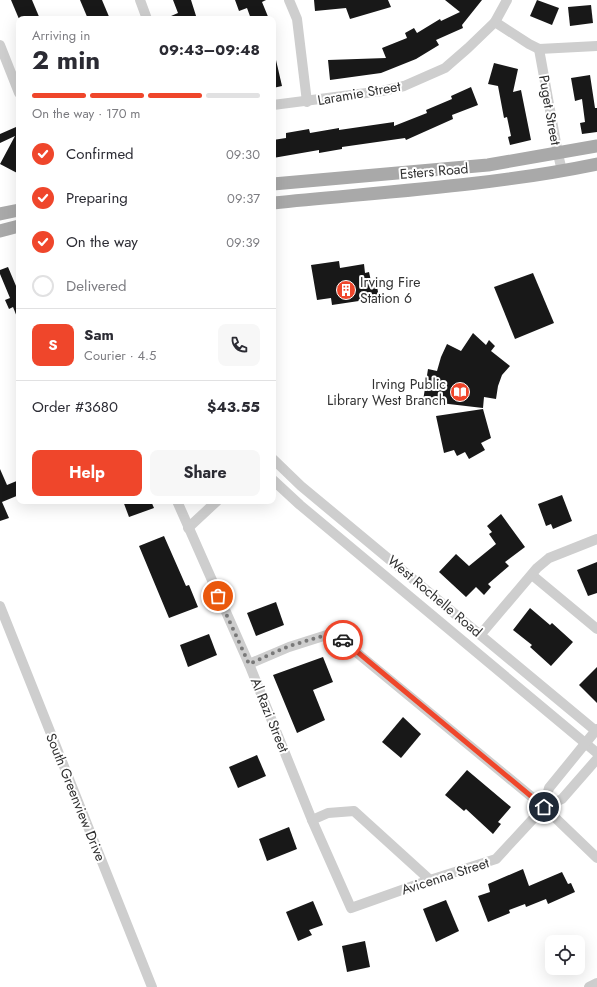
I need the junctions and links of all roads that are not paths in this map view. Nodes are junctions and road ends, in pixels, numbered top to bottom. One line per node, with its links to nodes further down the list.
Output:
1 (140, 0): 4 (street)
2 (289, 0): 10 (street)
3 (507, 0): 5 (street, Laramie Street)
4 (147, 16)
5 (495, 22): 8 (street); 10 (street, Laramie Street)
6 (0, 45): 9 (street)
7 (597, 46): 8 (street)
8 (539, 49): 13 (street, Puget Street)
9 (16, 85)
10 (307, 102): 11 (street, Laramie Street)
11 (276, 105)
12 (597, 146): 13 (main road, Esters Road)
13 (558, 154): 15 (street, Puget Street); 16 (main road, Esters Road)
14 (597, 164): 15 (main road, Esters Road)
15 (562, 171): 18 (main road, Esters Road)
16 (323, 180): 17 (main road, Esters Road); 18 (main road)
17 (276, 184)
18 (324, 198): 19 (main road, Esters Road)
19 (276, 203)
20 (16, 211): 21 (main road)
21 (0, 214)
22 (16, 227): 23 (main road)
23 (0, 231)
24 (276, 462): 33 (street, West Rochelle Road)
25 (276, 483): 36 (street, West Rochelle Road)
26 (178, 504): 28 (street, Al Razi Street)
27 (214, 504): 28 (street)
28 (188, 528): 34 (street, Al Razi Street)
29 (597, 539): 30 (street)
30 (532, 575): 32 (street); 33 (street)
31 (0, 606): 45 (street, South Greenview Drive)
32 (597, 629)
33 (481, 634): 35 (street, West Rochelle Road)
34 (249, 664): 39 (street); 40 (street, Al Razi Street)
35 (596, 730): 36 (street, Avicenna Street)
36 (585, 743): 37 (street, West Rochelle Road); 39 (street, Avicenna Street)
37 (597, 752)
38 (597, 759): 39 (street, Avicenna Street)
39 (544, 807): 41 (street); 42 (street, Avicenna Street)
40 (312, 820): 42 (street); 43 (street, Al Razi Street)
41 (597, 858)
42 (430, 880): 43 (street, Avicenna Street)
43 (351, 908)
44 (597, 983): 46 (street)
45 (152, 987)
46 (589, 987)

